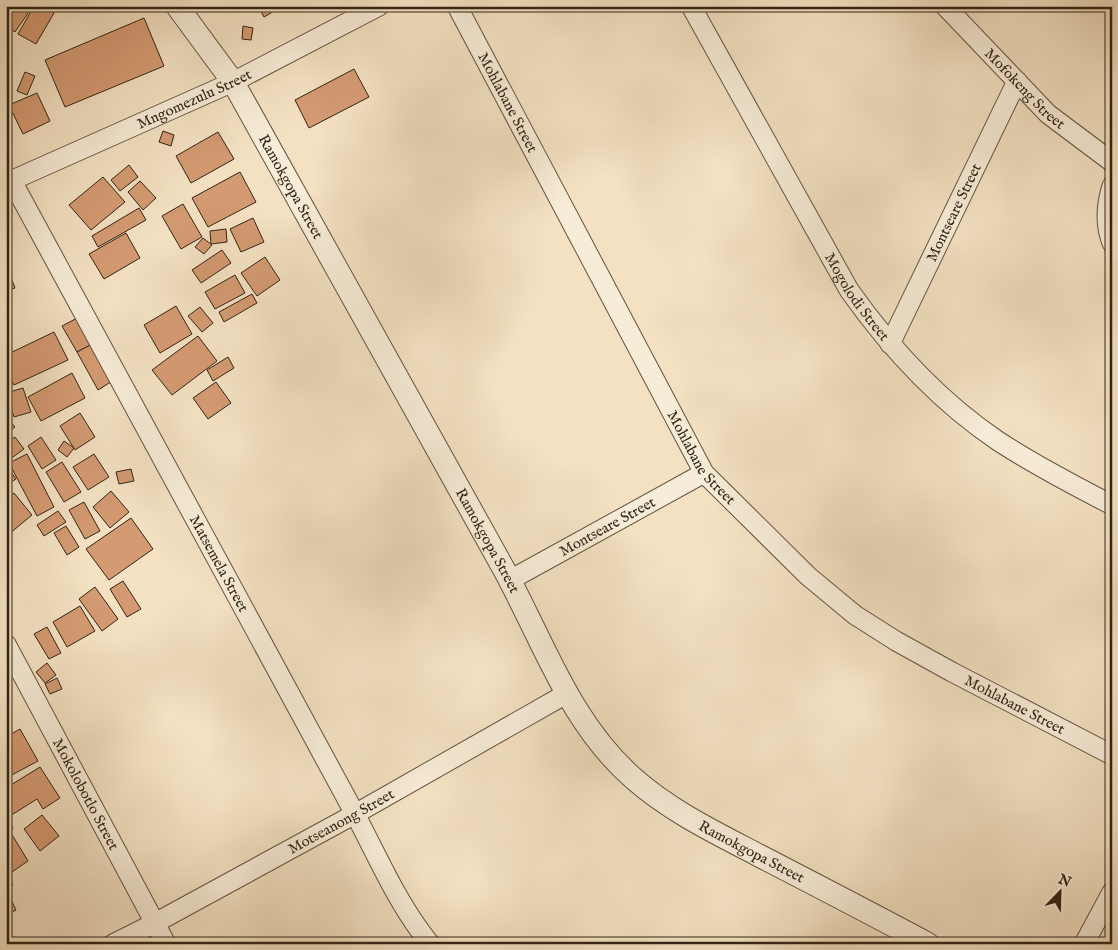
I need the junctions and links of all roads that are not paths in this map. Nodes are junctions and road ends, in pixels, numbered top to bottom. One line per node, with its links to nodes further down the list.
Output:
1 (177, 6): 7 (street, Ramokgopa Street)
2 (378, 6): 7 (street, Mngomezulu Street)
3 (457, 6): 13 (street, Mohlabane Street)
4 (691, 6): 12 (street, Mogolodi Street)
5 (946, 6): 6 (street, Mofokeng Street)
6 (1017, 81): 8 (street, Mofokeng Street); 12 (street, Montseare Street)
7 (233, 82): 9 (street, Mngomezulu Street); 15 (street, Ramokgopa Street)
8 (1112, 162)
9 (9, 182): 19 (street, Matsemela Street)
10 (1112, 186): 11 (street)
11 (1112, 243)
12 (890, 344): 14 (street, Mogolodi Street)
13 (704, 473): 15 (street, Montseare Street); 18 (street, Mohlabane Street)
14 (1112, 505)
15 (510, 580): 17 (street, Ramokgopa Street)
16 (6, 644): 21 (street, Mokolobotlo Street)
17 (566, 694): 19 (street, Motseanong Street); 25 (street, Ramokgopa Street)
18 (1112, 755)
19 (355, 814): 21 (street, Motseanong Street); 24 (street, Matsemela Street)
20 (1112, 892): 26 (street)
21 (154, 923): 22 (street, Motseanong Street); 23 (street, Mokolobotlo Street)
22 (113, 944)
23 (166, 944)
24 (430, 944)
25 (928, 944)
26 (1084, 944)

